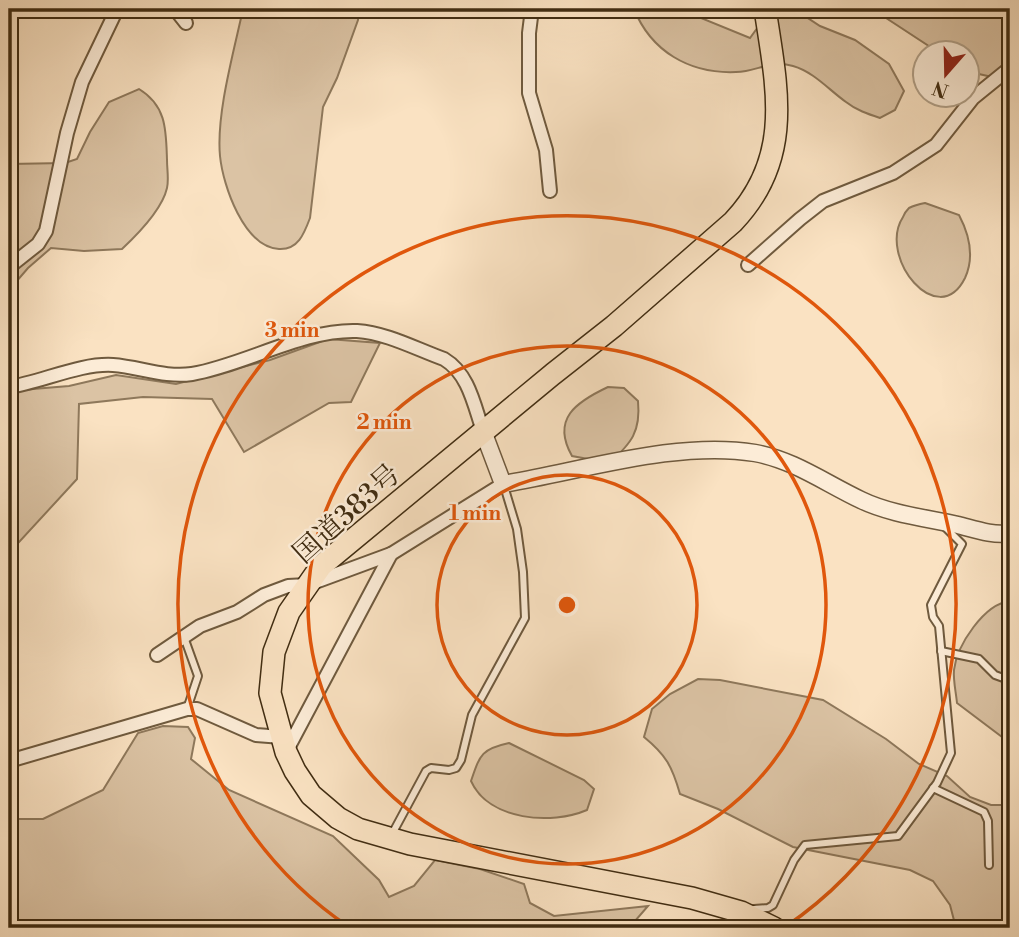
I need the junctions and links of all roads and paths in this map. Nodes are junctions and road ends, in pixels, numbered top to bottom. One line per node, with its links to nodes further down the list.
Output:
1 (117, 9): 9 (street)
2 (175, 9): 5 (street)
3 (532, 9): 7 (street)
4 (765, 9): 11 (highway, 国道383号)
5 (186, 23)
6 (1010, 68): 8 (street)
7 (550, 191)
8 (748, 265)
9 (9, 267)
10 (9, 387): 11 (street)
11 (483, 431): 12 (street); 16 (highway, 国道383号)
12 (503, 484): 13 (street); 15 (street); 25 (lane)
13 (937, 521): 14 (street); 18 (lane)
14 (1010, 533)
15 (391, 554): 16 (street); 22 (street)
16 (307, 585): 17 (street); 22 (highway, 国道383号)
17 (184, 637): 19 (street); 21 (lane)
18 (941, 651): 20 (lane); 24 (lane)
19 (157, 655)
20 (1006, 679)
21 (187, 709): 22 (street); 23 (street)
22 (284, 745): 25 (highway, 国道383号)
23 (9, 761)
24 (933, 788): 26 (lane); 27 (lane)
25 (390, 838): 27 (highway, 国道383号)
26 (989, 865)
27 (738, 911): 28 (highway, 国道383号)
28 (774, 928)

